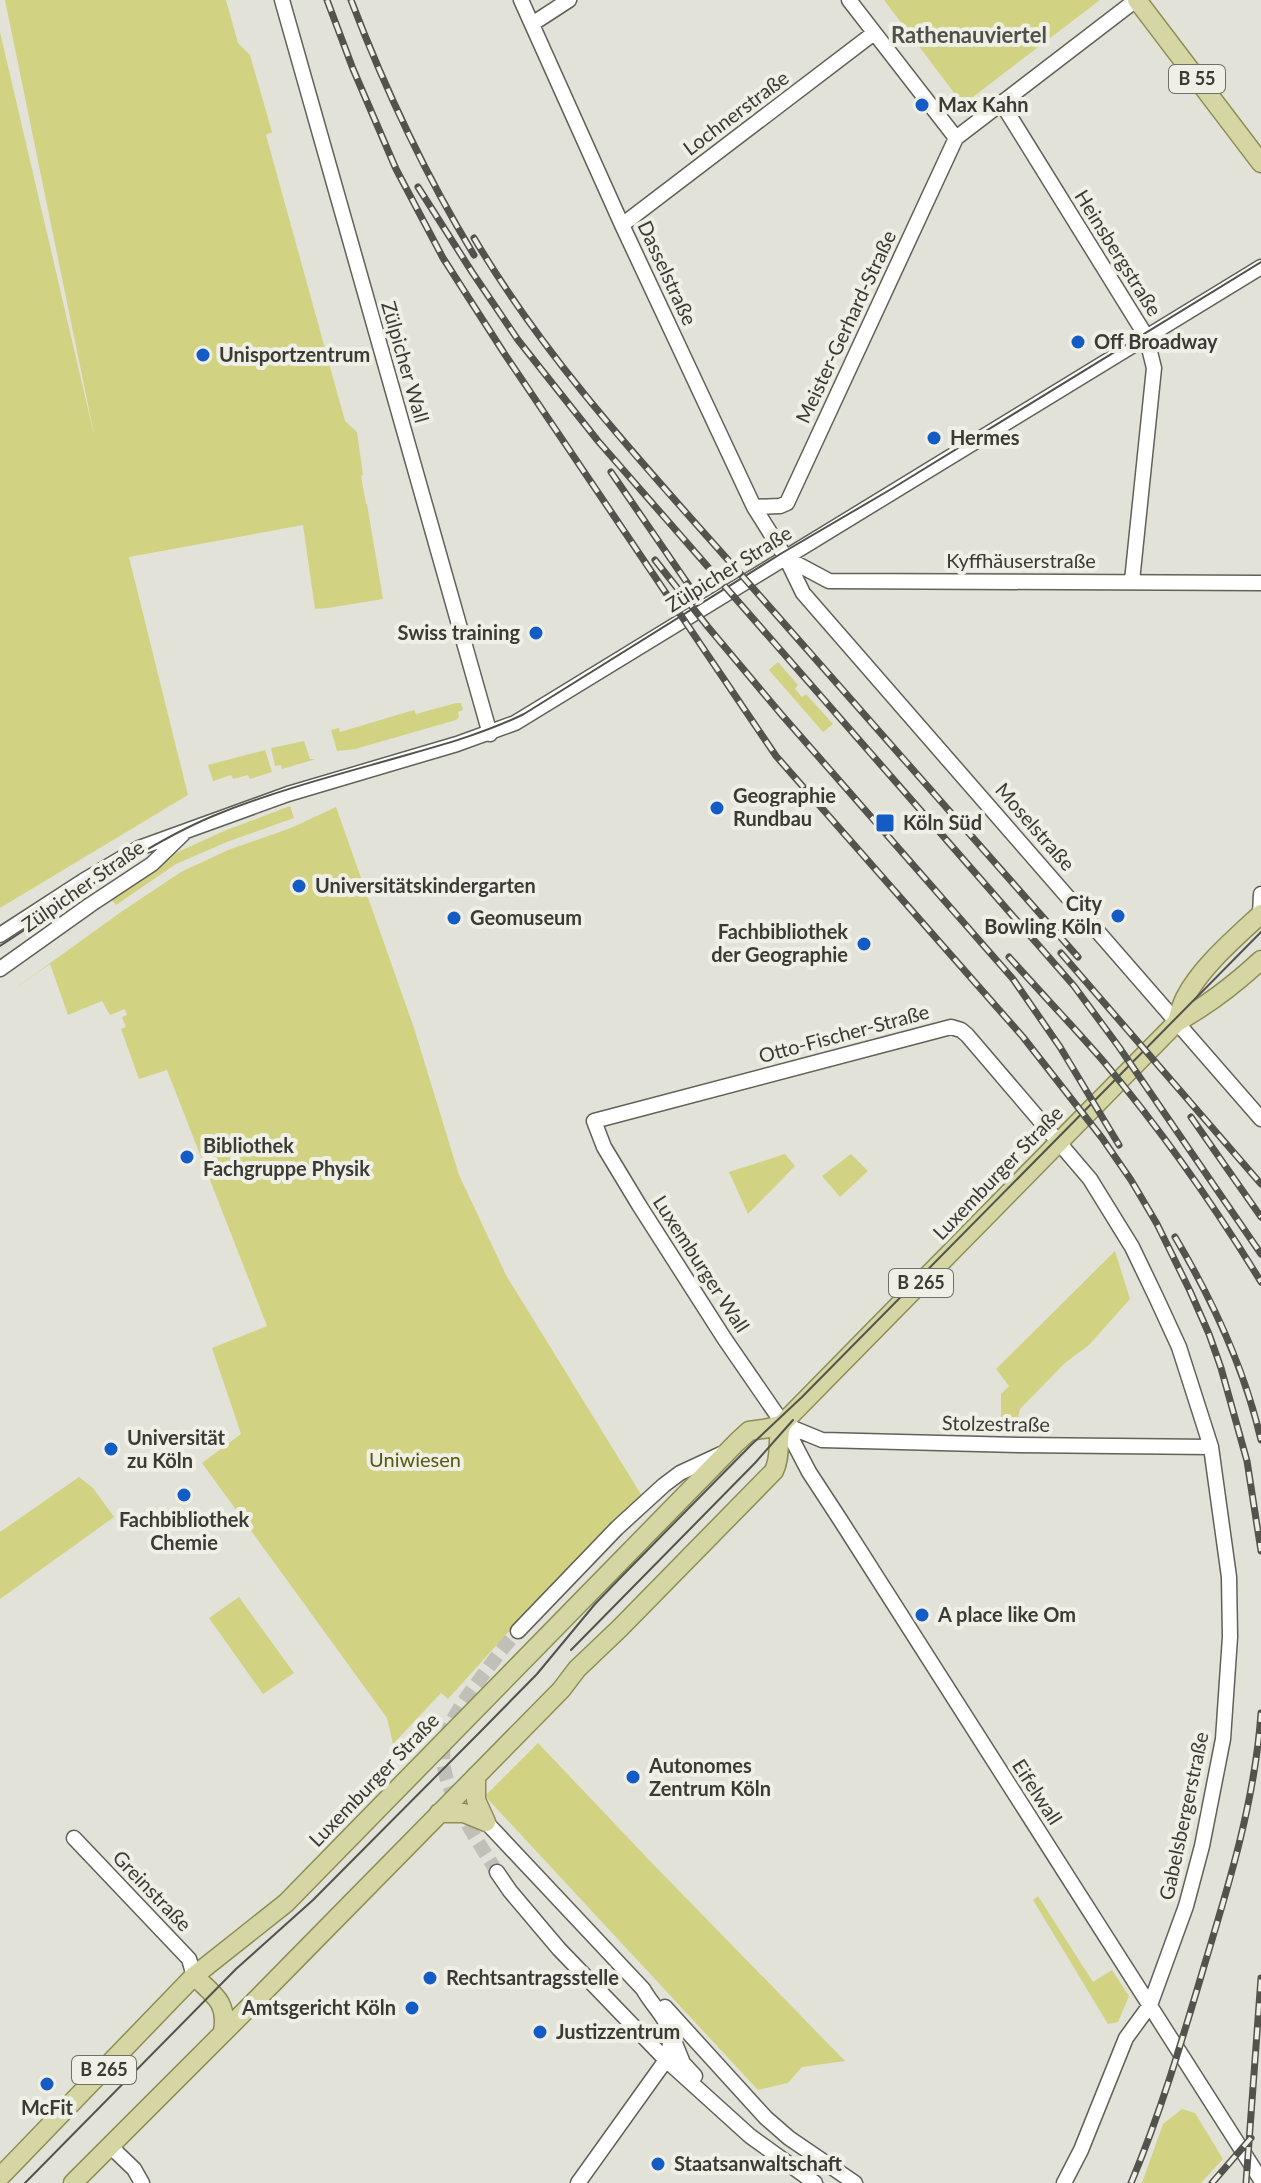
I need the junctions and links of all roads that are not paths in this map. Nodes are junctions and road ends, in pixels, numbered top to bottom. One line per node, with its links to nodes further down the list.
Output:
1 (282, 0): 18 (street, Zülpicher Wall)
2 (521, 0): 6 (street, Dasselstraße)
3 (569, 0): 6 (street)
4 (849, 0): 7 (street)
5 (1137, 0): 8 (street); 10 (main road, B 55)
6 (532, 24): 11 (street, Dasselstraße)
7 (874, 33): 9 (street); 11 (street, Lochnerstraße)
8 (1001, 102): 9 (street); 13 (street, Heinsbergstraße)
9 (956, 138): 14 (street, Meister-Gerhard-Straße)
10 (1260, 163)
11 (622, 225): 14 (street, Dasselstraße)
12 (1261, 267): 13 (street, Zülpicher Straße)
13 (1146, 336): 15 (street, Zülpicher Straße); 16 (street, Heinsbergstraße)
14 (754, 507): 15 (street, Dasselstraße)
15 (786, 558): 16 (street, Kyffhäuserstraße); 18 (street, Zülpicher Straße); 25 (street, Moselstraße)
16 (1132, 581): 17 (street, Kyffhäuserstraße)
17 (1261, 583)
18 (490, 734): 19 (street, Zülpicher Straße)
19 (185, 832): 22 (street, Zülpicher Straße); 24 (street, Zülpicher Straße)
20 (1261, 894): 21 (street)
21 (1260, 914): 25 (main road, Luxemburger Straße / B 265)
22 (0, 935)
23 (1261, 960): 25 (main road, Luxemburger Straße / B 265)
24 (0, 969)
25 (1177, 1022): 26 (street, Moselstraße); 28 (main road, Luxemburger Straße / B 265)
26 (1261, 1119)
27 (594, 1121): 28 (street, Otto-Fischer-Straße); 29 (street, Luxemburger Wall)
28 (1059, 1141): 29 (main road, Luxemburger Straße / B 265); 30 (street, Gabelsbergerstraße)
29 (782, 1424): 30 (street, Stolzestraße); 31 (main road, Luxemburger Straße / B 265); 33 (main road, B 265); 40 (street, Eifelwall)
30 (1211, 1447): 40 (street, Gabelsbergerstraße)
31 (729, 1450): 32 (street); 38 (main road, Luxemburger Straße / B 265)
32 (518, 1631)
33 (476, 1776): 34 (main road, B 265); 35 (main road)
34 (439, 1813): 35 (main road); 42 (main road, B 265)
35 (486, 1822): 39 (street)
36 (74, 1838): 38 (street, Greinstraße)
37 (497, 1872): 43 (street)
38 (194, 1976): 42 (main road); 49 (main road, Luxemburger Straße / B 265)
39 (643, 1989): 41 (street); 45 (street)
40 (1150, 2005): 50 (street, Eifelwall); 56 (street, Gabelsbergerstraße)
41 (671, 2031): 43 (street); 44 (street)
42 (223, 2032): 46 (main road, B 265)
43 (666, 2060): 44 (street); 53 (street)
44 (711, 2099): 47 (street)
45 (789, 2138): 47 (street); 48 (street)
46 (110, 2146): 51 (main road, B 265); 52 (street)
47 (776, 2155): 54 (street)
48 (839, 2172): 54 (street); 55 (street)
49 (0, 2177)
50 (1261, 2180)
51 (73, 2183)
52 (142, 2183)
53 (578, 2183)
54 (816, 2183)
55 (855, 2183)
56 (1064, 2183)

